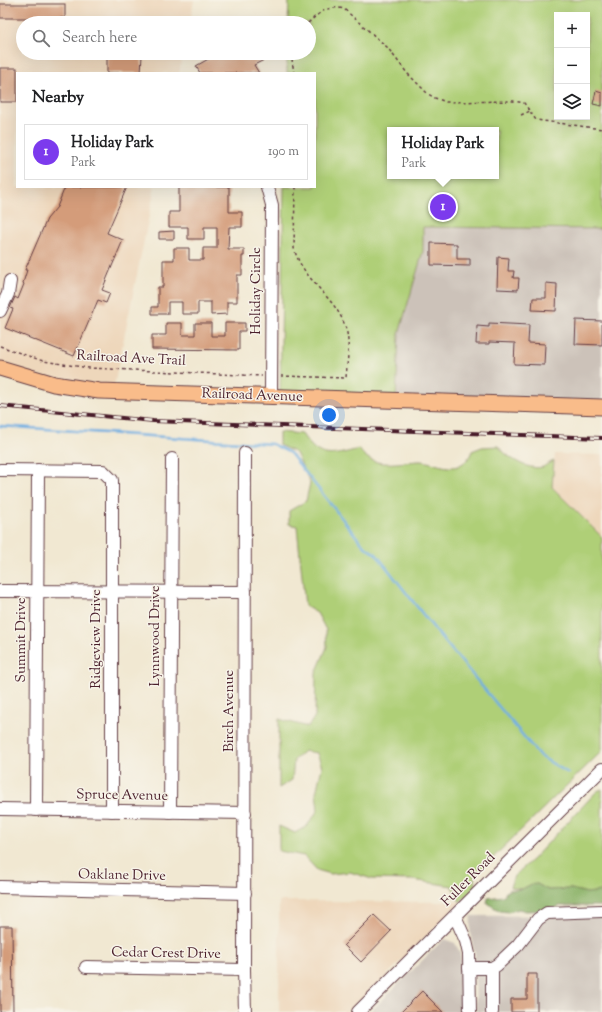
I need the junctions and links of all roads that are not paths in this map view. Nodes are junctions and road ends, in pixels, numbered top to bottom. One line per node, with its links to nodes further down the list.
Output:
1 (267, 188): 5 (street, Holiday Circle)
2 (10, 281): 3 (street)
3 (0, 311)
4 (0, 368): 5 (main road, Railroad Avenue)
5 (271, 396): 6 (main road, Railroad Avenue)
6 (602, 407)
7 (245, 453): 15 (street, Birch Avenue)
8 (172, 459): 14 (street, Lynnwood Drive)
9 (0, 470): 10 (street)
10 (38, 470): 12 (street, Summit Drive); 13 (street, Ridgeview Drive)
11 (0, 592): 12 (street)
12 (38, 592): 13 (street); 18 (street, Summit Drive)
13 (112, 592): 14 (street); 19 (street, Ridgeview Drive)
14 (171, 592): 15 (street); 20 (street, Lynnwood Drive)
15 (245, 592): 21 (street, Birch Avenue)
16 (602, 769): 25 (street, Fuller Road)
17 (0, 809): 18 (street, Spruce Avenue)
18 (36, 810): 19 (street, Spruce Avenue)
19 (112, 811): 20 (street, Spruce Avenue)
20 (170, 812): 21 (street, Spruce Avenue)
21 (244, 813): 23 (street, Birch Avenue)
22 (0, 887): 23 (street, Oaklane Drive)
23 (244, 892): 29 (street, Birch Avenue)
24 (602, 912): 28 (street)
25 (455, 916): 27 (street); 31 (street, Fuller Road)
26 (86, 967): 29 (street, Cedar Crest Drive)
27 (469, 968): 28 (street); 32 (street)
28 (492, 968): 33 (street)
29 (244, 969): 30 (street, Birch Avenue)
30 (245, 1012)
31 (358, 1012)
32 (470, 1012)
33 (492, 1012)

